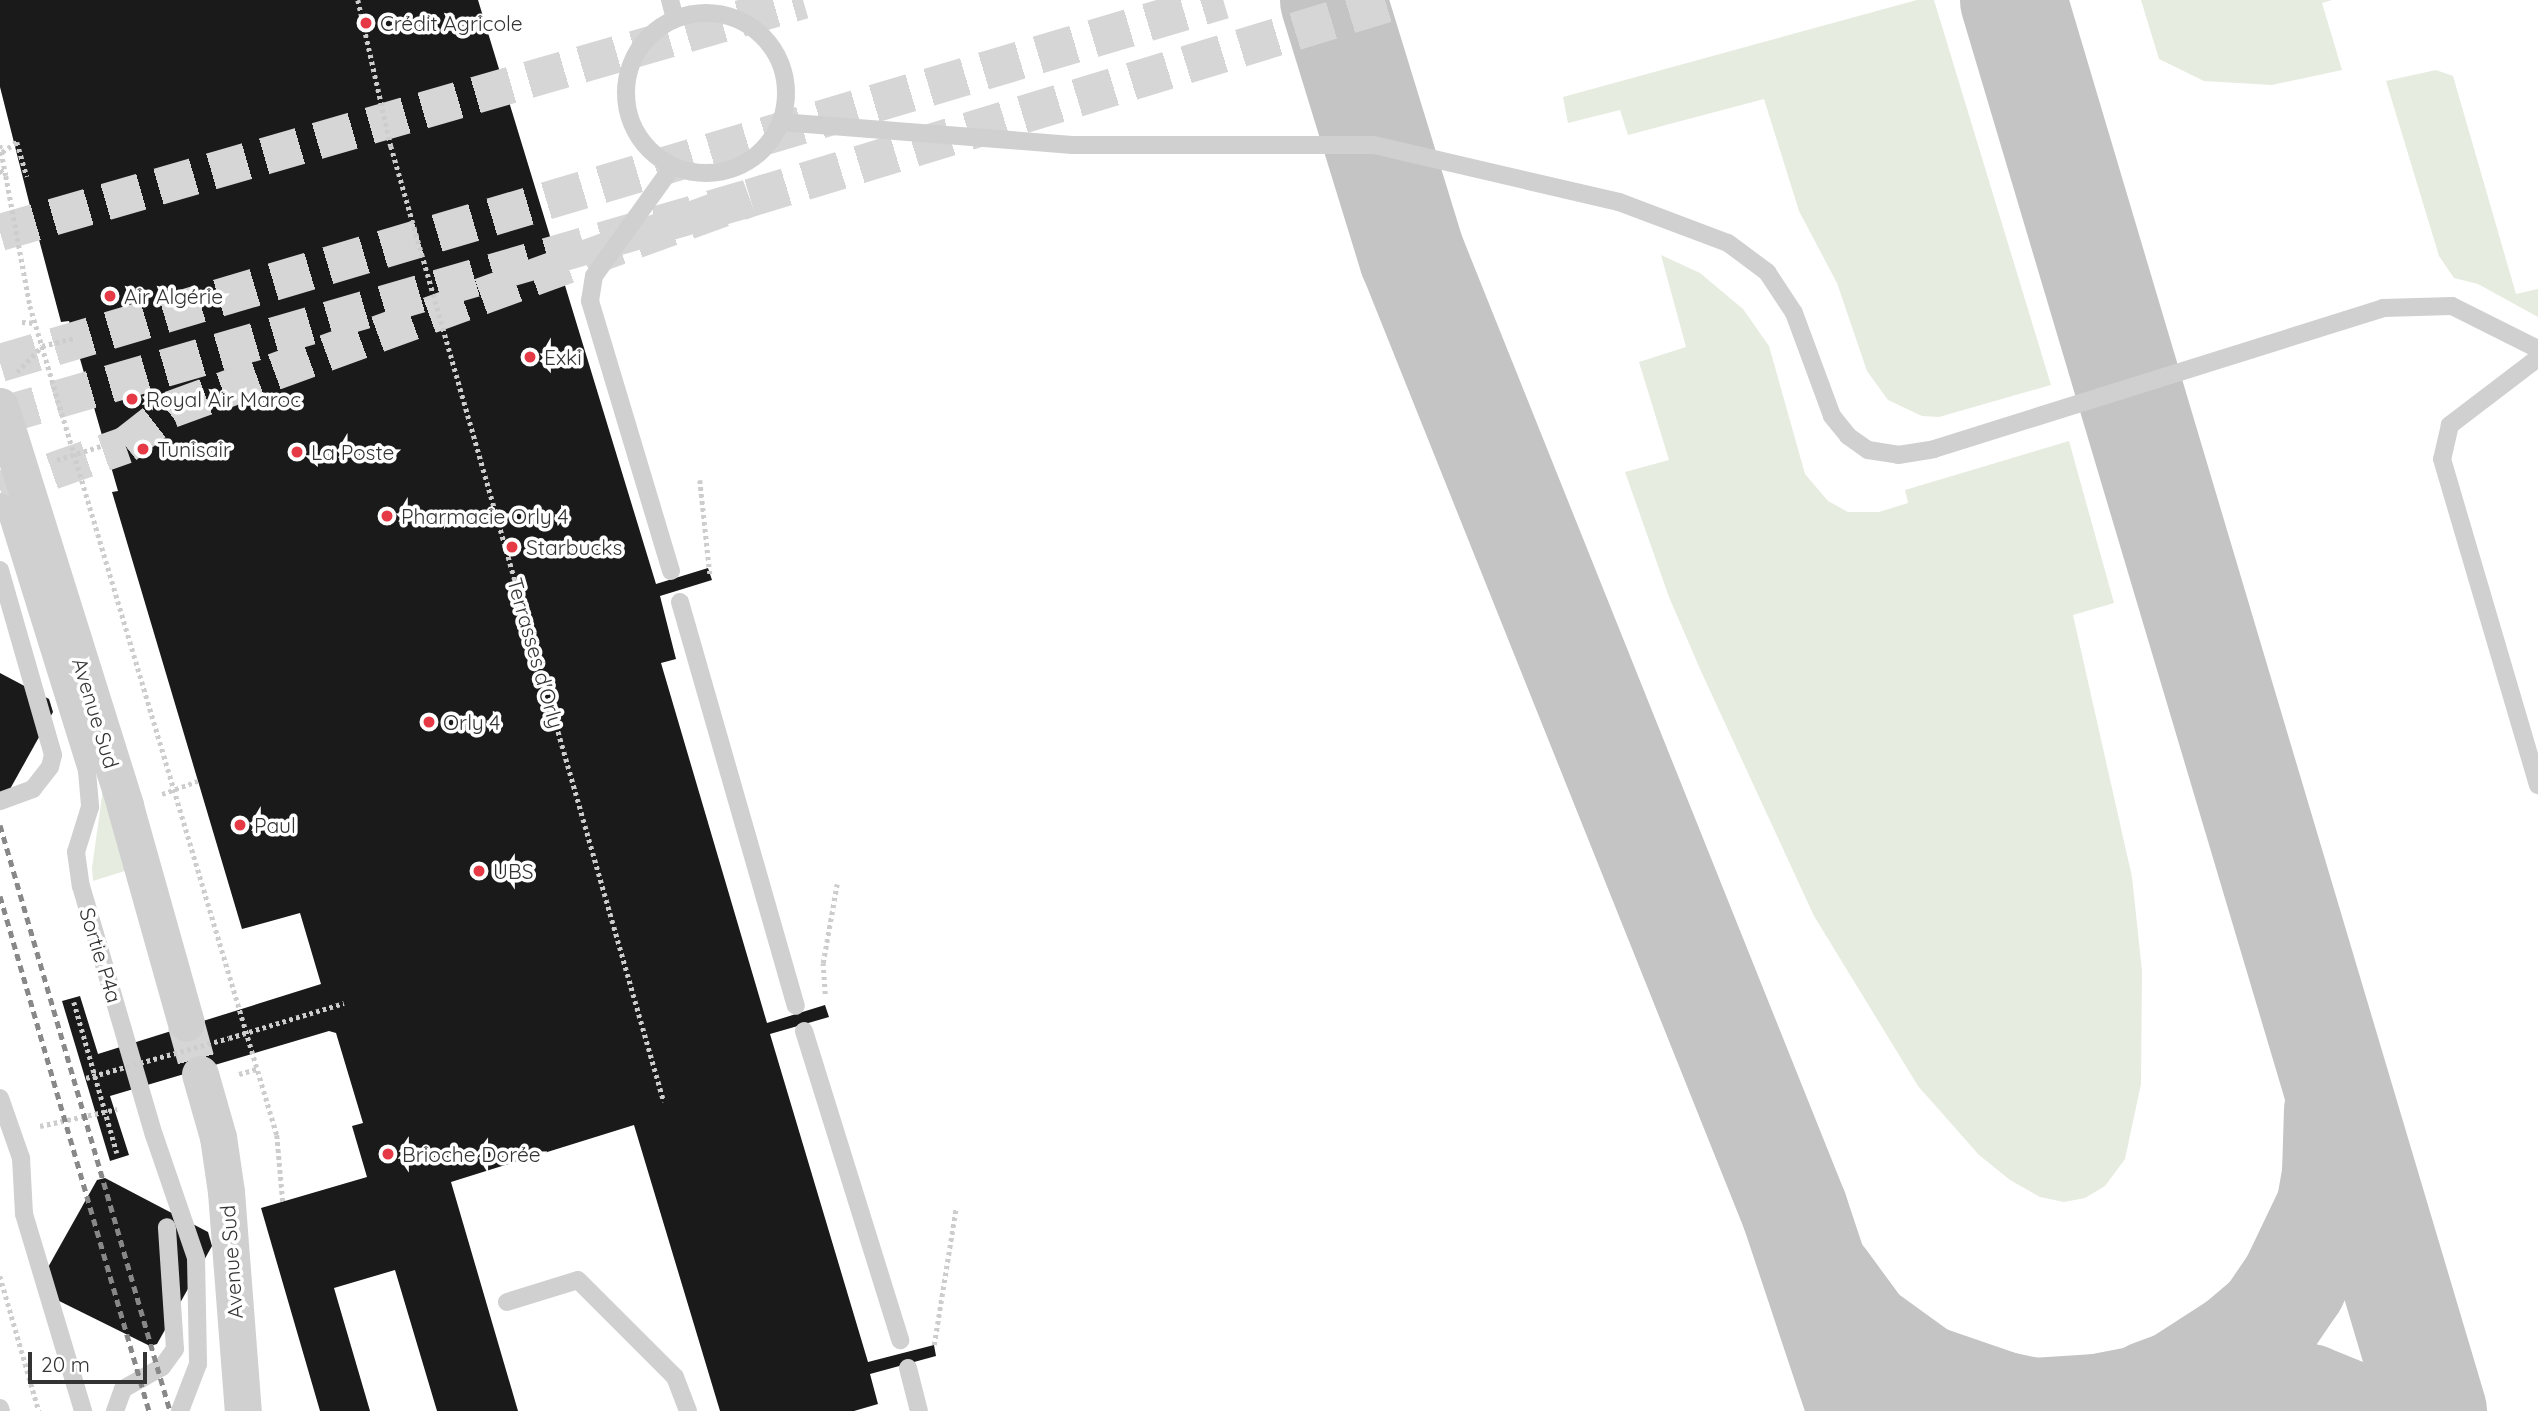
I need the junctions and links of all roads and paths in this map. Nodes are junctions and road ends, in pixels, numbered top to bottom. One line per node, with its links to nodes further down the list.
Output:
1 (358, 0): 40 (path, Terrasses d'Orly)
2 (670, 0): 3 (lane)
3 (675, 19): 4 (lane); 7 (lane)
4 (781, 122): 7 (lane); 15 (lane)
5 (0, 145): 6 (path)
6 (2, 152): 9 (path); 10 (path)
7 (673, 166): 24 (lane)
8 (0, 170): 9 (path)
9 (6, 176): 12 (path)
10 (27, 177)
11 (22, 322): 12 (path)
12 (34, 323): 14 (path)
13 (74, 338): 14 (path)
14 (41, 346): 17 (path); 19 (path)
15 (2538, 349)
16 (2538, 358): 27 (lane)
17 (4, 393): 20 (street, Avenue Sud)
18 (104, 445): 19 (path)
19 (74, 454): 20 (path); 44 (path)
20 (22, 470): 34 (street, Avenue Sud)
21 (700, 480): 25 (path)
22 (0, 502): 55 (lane, Sortie P4a)
23 (0, 570): 28 (lane)
24 (671, 571)
25 (710, 574)
26 (680, 602): 33 (lane)
27 (2538, 785)
28 (0, 801)
29 (838, 884): 30 (path)
30 (825, 998)
31 (74, 1002): 37 (path, bridge)
32 (344, 1003): 37 (path, bridge)
33 (796, 1006)
34 (186, 1023)
35 (804, 1031): 49 (lane)
36 (200, 1074): 56 (street, Avenue Sud)
37 (95, 1076): 38 (path, bridge); 43 (path, bridge)
38 (86, 1078)
39 (0, 1098): 53 (lane)
40 (664, 1102)
41 (120, 1108): 42 (path)
42 (33, 1128)
43 (117, 1153)
44 (284, 1202)
45 (956, 1208): 50 (path)
46 (167, 1227): 54 (lane)
47 (0, 1276): 52 (path)
48 (507, 1301): 57 (lane)
49 (900, 1340)
50 (934, 1345)
51 (908, 1368): 58 (lane)
52 (39, 1411)
53 (83, 1411)
54 (115, 1411)
55 (180, 1411)
56 (243, 1411)
57 (688, 1411)
58 (919, 1411)

